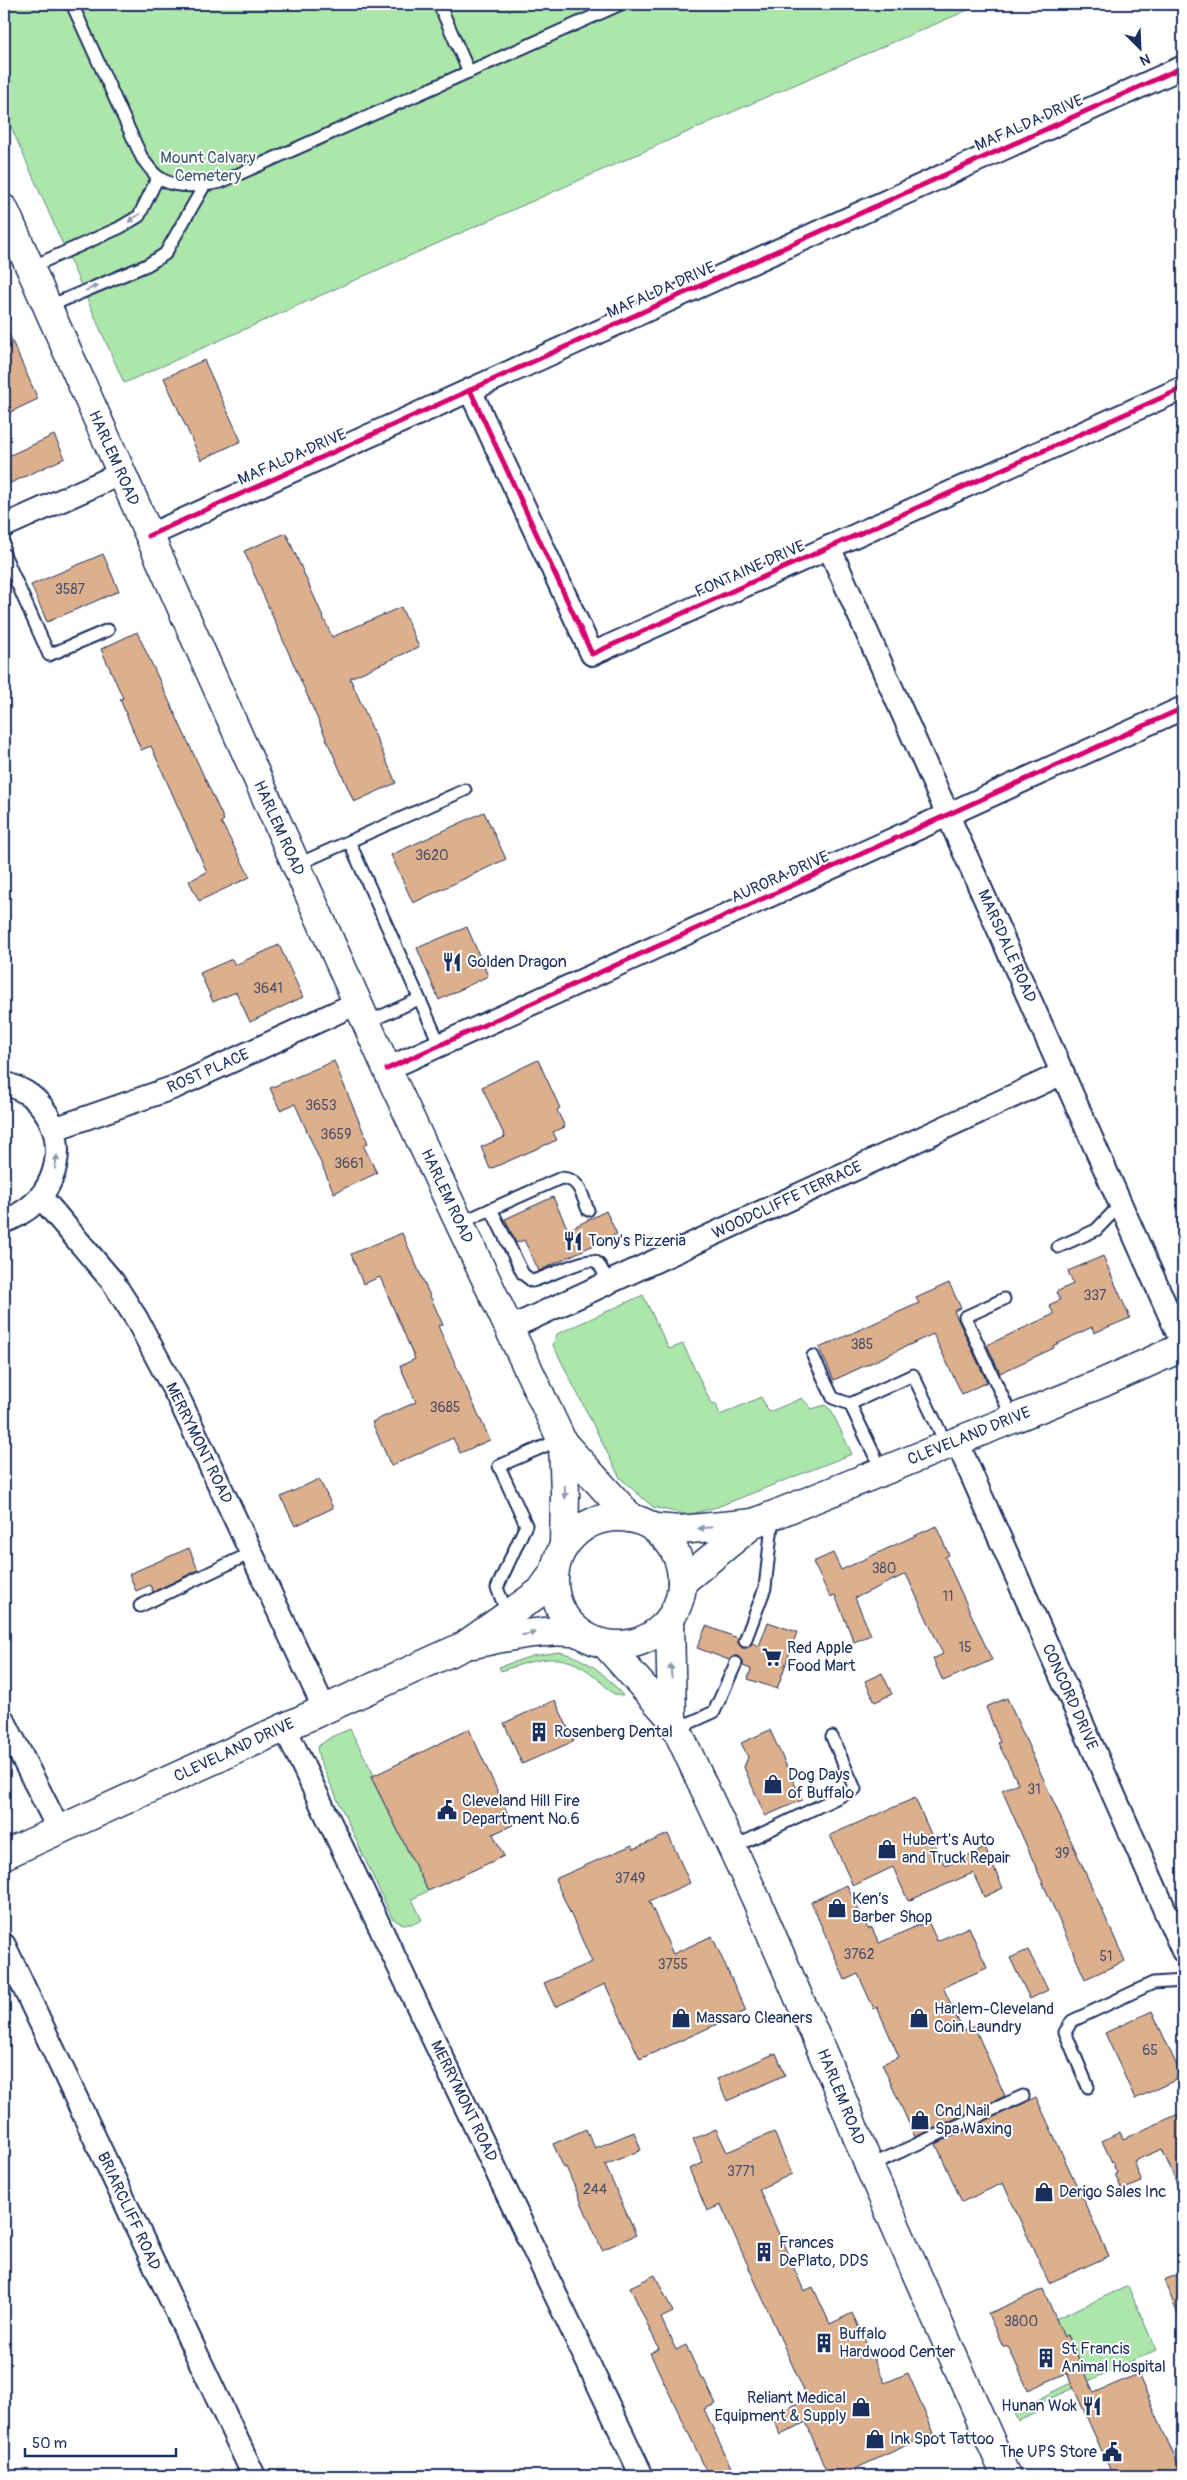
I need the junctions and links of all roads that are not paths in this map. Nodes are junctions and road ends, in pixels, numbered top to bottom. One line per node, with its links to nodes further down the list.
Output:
1 (72, 4): 6 (lane)
2 (439, 4): 5 (lane)
3 (620, 4): 5 (lane)
4 (1183, 67): 12 (street, MAFALDA DRIVE)
5 (470, 72): 7 (lane)
6 (158, 177): 7 (lane); 9 (lane, one-way to 9)
7 (204, 186): 10 (lane, one-way to 7)
8 (4, 210): 9 (main road, HARLEM ROAD)
9 (29, 268): 10 (main road, HARLEM ROAD)
10 (47, 307): 13 (main road, HARLEM ROAD)
11 (1183, 388): 16 (street, FONTAINE DRIVE)
12 (470, 390): 15 (street, MAFALDA DRIVE); 16 (street, FONTAINE DRIVE)
13 (120, 474): 14 (street); 15 (main road, HARLEM ROAD)
14 (4, 526)
15 (148, 536): 23 (main road, HARLEM ROAD)
16 (829, 547): 21 (street, MARSDALE ROAD)
17 (4, 554): 18 (lane)
18 (108, 630)
19 (1183, 708): 21 (street, AURORA DRIVE)
20 (465, 790): 22 (lane)
21 (948, 815): 26 (street, AURORA DRIVE); 28 (street, MARSDALE ROAD)
22 (349, 841): 23 (lane); 24 (lane)
23 (296, 865): 25 (main road, HARLEM ROAD)
24 (419, 999): 25 (lane); 26 (lane)
25 (362, 1013): 27 (main road, HARLEM ROAD); 30 (street, ROST PLACE)
26 (440, 1045): 27 (street, AURORA DRIVE)
27 (387, 1069): 36 (main road, HARLEM ROAD)
28 (1063, 1073): 32 (street, MARSDALE ROAD); 38 (street, WOODCLIFFE TERRACE)
29 (4, 1083): 30 (street)
30 (54, 1129): 31 (street, one-way to 30)
31 (41, 1197): 35 (street); 51 (street, MERRYMONT ROAD)
32 (1121, 1204): 37 (lane); 41 (street, MARSDALE ROAD)
33 (491, 1209): 34 (lane); 36 (lane); 38 (lane)
34 (588, 1210)
35 (4, 1221)
36 (460, 1223): 40 (main road, HARLEM ROAD)
37 (1058, 1248)
38 (608, 1283): 40 (street, WOODCLIFFE TERRACE)
39 (1004, 1299): 44 (lane)
40 (510, 1328): 45 (main road, HARLEM ROAD)
41 (1183, 1346): 44 (main road, CLEVELAND DRIVE)
42 (813, 1356): 43 (lane)
43 (850, 1404): 46 (lane); 47 (lane)
44 (1013, 1419): 46 (main road, CLEVELAND DRIVE)
45 (562, 1441): 49 (main road, HARLEM ROAD); 50 (main road, HARLEM ROAD, one-way to 50); 55 (lane)
46 (952, 1444): 47 (main road, CLEVELAND DRIVE); 71 (street, CONCORD DRIVE)
47 (882, 1471): 48 (main road, CLEVELAND DRIVE)
48 (764, 1519): 49 (main road, CLEVELAND DRIVE, one-way to 49); 53 (main road, CLEVELAND DRIVE); 58 (lane)
49 (643, 1523): 50 (main road); 53 (main road)
50 (564, 1546): 52 (main road)
51 (251, 1553): 54 (lane); 62 (street, MERRYMONT ROAD)
52 (554, 1574): 55 (main road, CLEVELAND DRIVE); 57 (main road)
53 (682, 1582): 56 (main road)
54 (140, 1606)
55 (508, 1615): 60 (main road, CLEVELAND DRIVE)
56 (670, 1619): 59 (main road); 64 (main road, HARLEM ROAD, one-way to 56)
57 (579, 1632): 59 (main road); 60 (main road, CLEVELAND DRIVE, one-way to 57)
58 (744, 1641)
59 (606, 1644): 64 (main road, HARLEM ROAD)
60 (464, 1646): 62 (main road, CLEVELAND DRIVE)
61 (736, 1663): 64 (lane)
62 (324, 1708): 65 (main road, CLEVELAND DRIVE)
63 (4, 1721): 67 (street)
64 (674, 1724): 68 (main road, HARLEM ROAD)
65 (284, 1726): 67 (main road, CLEVELAND DRIVE); 77 (street, MERRYMONT ROAD)
66 (832, 1737): 68 (lane)
67 (59, 1830): 69 (main road, CLEVELAND DRIVE)
68 (732, 1848): 75 (main road, HARLEM ROAD)
69 (4, 1855)
70 (4, 1945): 76 (street, BRIARCLIFF ROAD)
71 (1183, 1951)
72 (1183, 1981): 73 (lane)
73 (1088, 2087)
74 (1023, 2096): 75 (lane)
75 (869, 2166): 78 (main road, HARLEM ROAD)
76 (254, 2476)
77 (642, 2476)
78 (1006, 2476)

